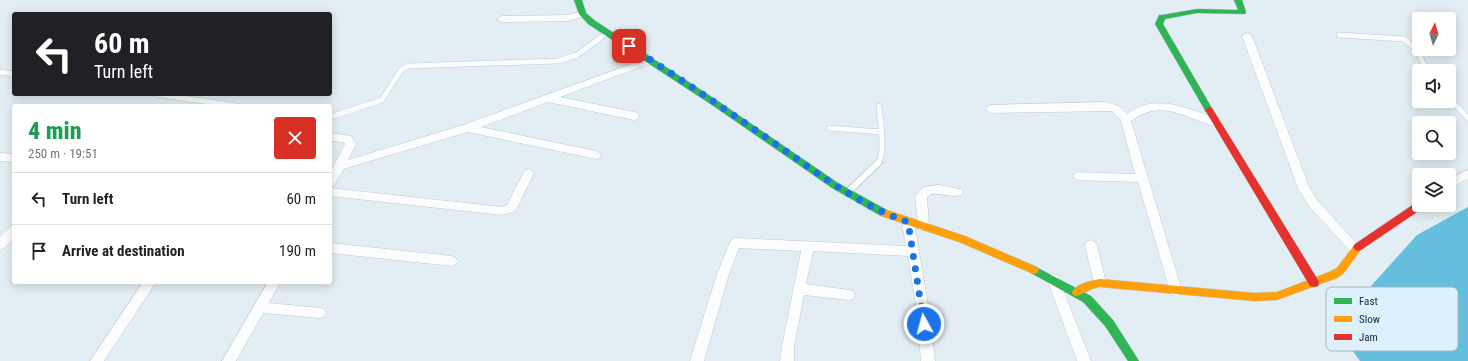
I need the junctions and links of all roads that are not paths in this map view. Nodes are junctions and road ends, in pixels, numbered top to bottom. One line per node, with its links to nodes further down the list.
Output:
1 (578, 0): 3 (street)
2 (1238, 0): 22 (street)
3 (584, 14): 4 (street); 5 (street)
4 (502, 19)
5 (607, 33): 8 (street); 18 (lane)
6 (1339, 35): 9 (lane)
7 (1246, 36): 48 (street)
8 (651, 60): 13 (street); 39 (street)
9 (1424, 64)
10 (0, 72): 11 (lane)
11 (12, 74)
12 (169, 96): 14 (lane)
13 (549, 98): 19 (street); 23 (street)
14 (223, 104)
15 (1456, 105): 20 (lane)
16 (879, 106): 25 (lane)
17 (990, 109): 21 (street)
18 (332, 116)
19 (634, 116)
20 (1468, 118)
21 (1126, 120): 22 (street); 34 (street)
22 (1216, 123): 53 (street)
23 (467, 128): 27 (street); 30 (street)
24 (829, 128): 25 (lane)
25 (881, 132): 39 (lane)
26 (332, 138): 30 (street)
27 (596, 155)
28 (0, 157): 29 (street)
29 (12, 158)
30 (340, 166): 35 (street)
31 (529, 173): 37 (street)
32 (1468, 174): 36 (street)
33 (1077, 176): 34 (street)
34 (1142, 178): 57 (street)
35 (332, 180)
36 (1456, 180)
37 (332, 192)
38 (957, 192): 42 (street)
39 (847, 193): 41 (street)
40 (1412, 210): 48 (street)
41 (908, 222): 42 (street); 49 (street)
42 (923, 226): 51 (street)
43 (12, 232): 44 (street)
44 (0, 244)
45 (1091, 245): 52 (street)
46 (808, 246): 49 (street); 56 (street); 64 (street)
47 (332, 248): 50 (street)
48 (1356, 249): 53 (street)
49 (913, 251): 66 (street)
50 (452, 261)
51 (1053, 278): 58 (street); 67 (street)
52 (1100, 283): 57 (street); 58 (street)
53 (1314, 283): 57 (street)
54 (149, 284): 62 (street)
55 (273, 284): 60 (street)
56 (801, 289): 59 (street); 65 (street)
57 (1176, 291)
58 (1077, 292): 68 (street)
59 (849, 296)
60 (259, 307): 61 (street); 63 (street)
61 (320, 313)
62 (97, 361)
63 (229, 361)
64 (697, 361)
65 (787, 361)
66 (928, 361)
67 (1084, 361)
68 (1134, 361)

